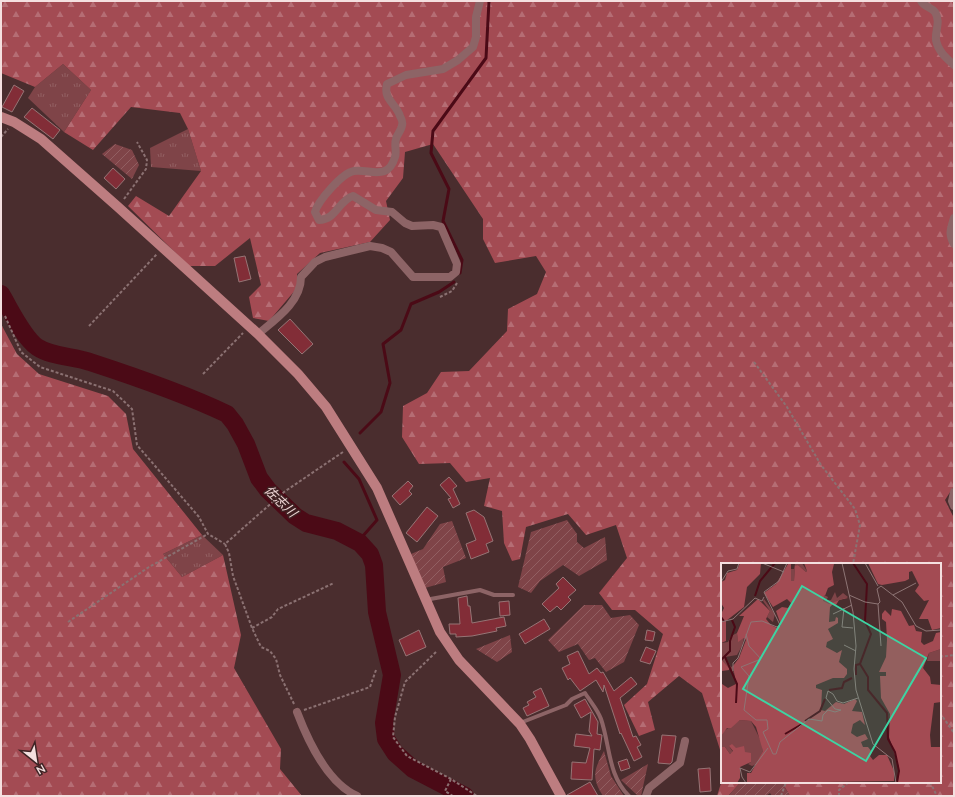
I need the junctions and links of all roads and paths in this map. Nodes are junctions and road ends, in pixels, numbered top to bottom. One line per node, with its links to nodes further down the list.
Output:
1 (480, 1): 10 (street)
2 (921, 1): 3 (street)
3 (954, 65)
4 (1, 117): 6 (street)
5 (137, 142): 6 (path)
6 (118, 207): 9 (street)
7 (954, 218): 8 (street)
8 (954, 244)
9 (163, 248): 13 (path); 14 (street)
10 (456, 272): 11 (path); 15 (street)
11 (440, 298)
12 (4, 316): 21 (path)
13 (89, 326)
14 (249, 326): 15 (street); 17 (path)
15 (258, 334): 18 (street)
16 (754, 362): 23 (path)
17 (204, 374)
18 (352, 445): 22 (path); 26 (street)
19 (954, 492): 20 (street)
20 (954, 506)
21 (208, 534): 22 (path); 27 (path)
22 (225, 544): 28 (path)
23 (853, 563)
24 (334, 582): 28 (path)
25 (513, 595): 26 (lane)
26 (425, 600): 35 (street)
27 (68, 622)
28 (252, 628): 33 (path)
29 (436, 652): 38 (path)
30 (954, 655): 31 (path)
31 (941, 657)
32 (376, 670): 33 (path)
33 (297, 712): 42 (street)
34 (941, 714): 36 (path)
35 (520, 724): 45 (street); 46 (lane)
36 (954, 733)
37 (684, 741): 47 (street)
38 (451, 779): 43 (path); 44 (path)
39 (786, 783): 48 (path)
40 (848, 783): 49 (path)
41 (930, 783): 50 (path)
42 (357, 796)
43 (452, 796)
44 (477, 796)
45 (561, 796)
46 (629, 796)
47 (646, 796)
48 (781, 796)
49 (839, 796)
50 (937, 796)

